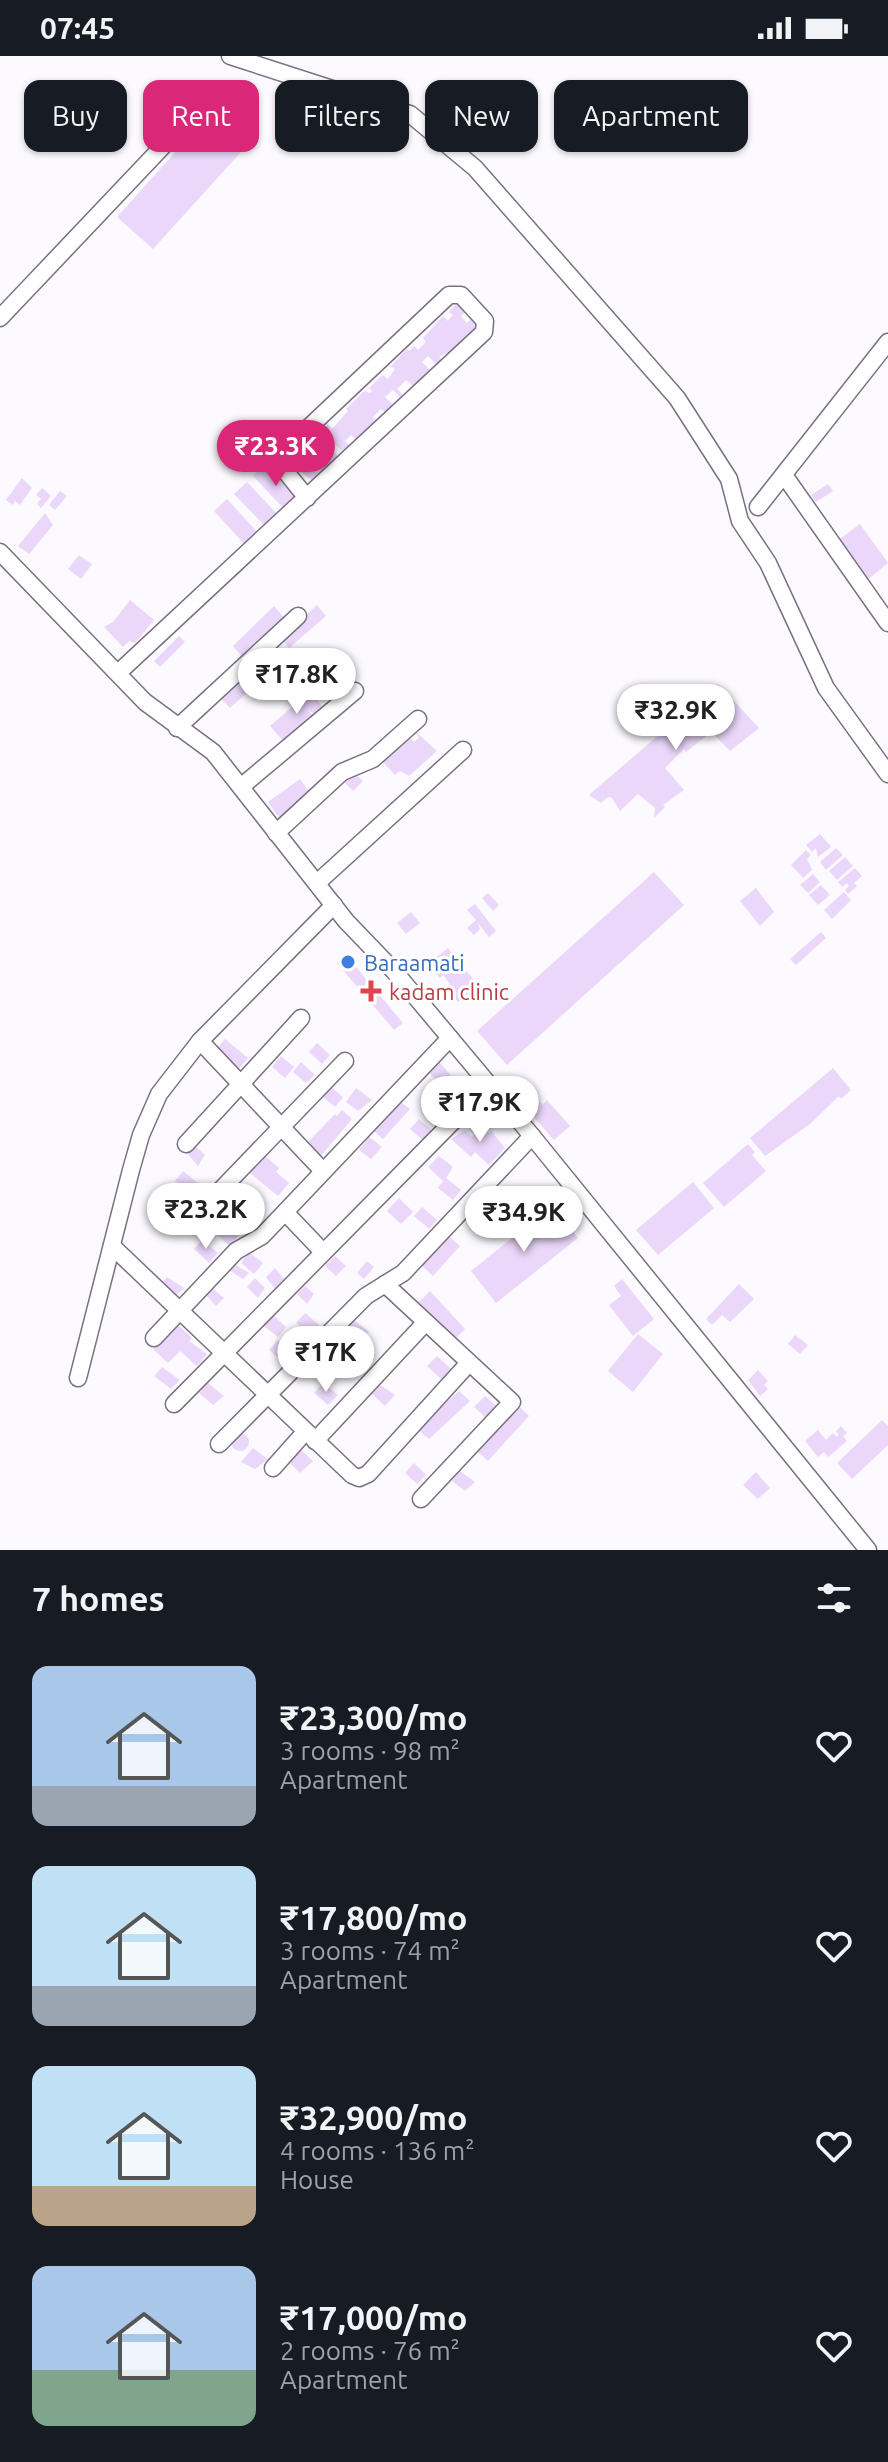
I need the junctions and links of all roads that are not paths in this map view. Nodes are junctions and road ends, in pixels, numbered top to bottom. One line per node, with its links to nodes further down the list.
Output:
1 (230, 56): 16 (street)
2 (157, 152): 3 (street)
3 (0, 318)
4 (888, 342): 5 (street)
5 (784, 475): 7 (street); 10 (street)
6 (307, 498): 6 (street); 11 (street)
7 (758, 507)
8 (0, 552): 11 (street)
9 (298, 616): 14 (street)
10 (888, 623)
11 (118, 673): 14 (street)
12 (355, 691): 17 (street)
13 (418, 719): 18 (street)
14 (177, 728): 17 (street)
15 (463, 750): 19 (street)
16 (888, 774)
17 (242, 786): 18 (street)
18 (276, 833): 19 (street)
19 (317, 883): 20 (street)
20 (334, 905): 22 (street); 23 (street)
21 (301, 1018): 26 (street)
22 (450, 1038): 25 (street); 30 (street)
23 (200, 1041): 26 (street); 33 (street)
24 (345, 1061): 27 (street)
25 (489, 1085): 28 (street); 34 (street)
26 (242, 1086): 27 (street); 29 (street)
27 (281, 1127): 30 (street); 31 (street)
28 (532, 1136): 35 (street); 48 (street)
29 (186, 1144)
30 (323, 1171): 32 (street)
31 (210, 1201)
32 (285, 1212): 34 (street); 36 (street)
33 (112, 1246): 36 (street); 41 (street)
34 (323, 1252): 39 (street)
35 (385, 1284): 37 (street); 42 (street)
36 (179, 1310): 38 (street); 39 (street)
37 (425, 1323): 40 (street); 44 (street)
38 (154, 1338)
39 (224, 1354): 42 (street); 43 (street)
40 (468, 1364): 44 (street); 47 (street)
41 (78, 1378)
42 (267, 1396): 44 (street); 45 (street)
43 (174, 1404)
44 (310, 1436): 46 (street)
45 (219, 1444)
46 (273, 1468)
47 (421, 1499)
48 (868, 1550)

